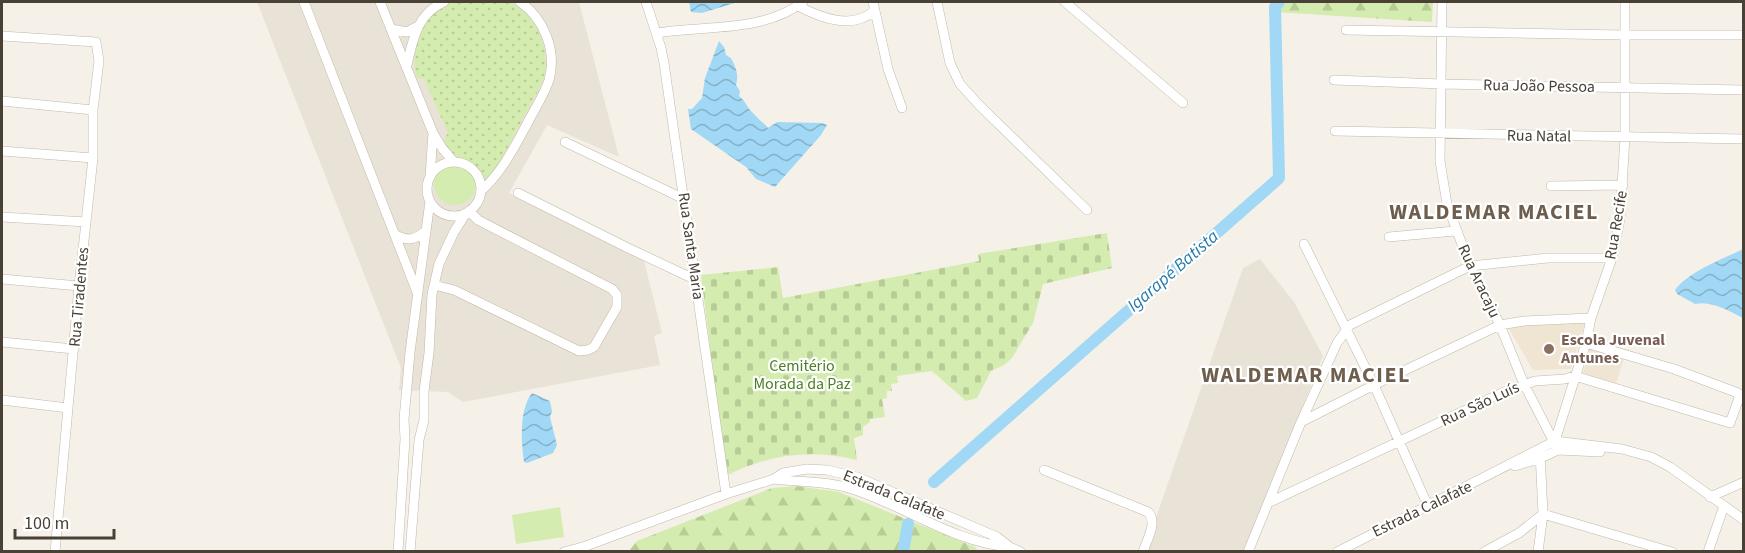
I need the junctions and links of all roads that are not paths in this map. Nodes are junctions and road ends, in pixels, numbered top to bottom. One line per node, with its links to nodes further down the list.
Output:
1 (304, 2): 52 (street)
2 (380, 2): 14 (street)
3 (444, 2): 11 (street)
4 (520, 2): 42 (street)
5 (646, 2): 17 (street, Rua Santa Maria)
6 (937, 2): 46 (street)
7 (1065, 2): 27 (street)
8 (1442, 2): 16 (street, Rua Aracaju)
9 (1625, 2): 18 (street, Rua Recife)
10 (800, 4): 12 (street); 17 (street)
11 (433, 5): 13 (street)
12 (874, 6): 28 (street)
13 (418, 26): 14 (street); 21 (street)
14 (391, 29): 21 (street)
15 (1346, 30): 16 (street)
16 (1442, 32): 18 (street); 23 (street, Rua Aracaju)
17 (657, 33): 44 (street, Rua Santa Maria)
18 (1624, 35): 19 (street); 24 (street, Rua Recife)
19 (1743, 35)
20 (2, 36): 29 (street, Rua Tiradentes)
21 (407, 65): 31 (street)
22 (1334, 80): 23 (street, Rua João Pessoa)
23 (1442, 84): 24 (street, Rua João Pessoa); 32 (street, Rua Aracaju)
24 (1624, 88): 25 (street, Rua João Pessoa); 33 (street, Rua Recife)
25 (1743, 90)
26 (2, 101): 29 (street)
27 (1183, 103)
28 (902, 108)
29 (93, 110): 37 (street, Rua Tiradentes)
30 (1335, 131): 32 (street, Rua Natal)
31 (433, 133): 38 (street); 39 (street)
32 (1441, 134): 33 (street, Rua Natal); 51 (street, Rua Aracaju)
33 (1625, 137): 34 (street, Rua Natal); 40 (street, Rua Recife)
34 (1743, 140)
35 (565, 142): 44 (street)
36 (2, 151): 37 (street)
37 (93, 158): 49 (street, Rua Tiradentes)
38 (454, 162): 39 (street); 42 (street)
39 (430, 177): 45 (street)
40 (1623, 184): 41 (street); 55 (street, Rua Recife)
41 (1551, 186)
42 (481, 191): 47 (street)
43 (518, 194): 58 (street)
44 (684, 199): 58 (street, Rua Santa Maria)
45 (430, 201): 47 (street); 50 (street)
46 (1087, 210)
47 (467, 212): 59 (street); 59 (street)
48 (2, 217): 49 (street)
49 (86, 222): 60 (street, Rua Tiradentes)
50 (426, 231): 52 (street); 61 (street)
51 (1455, 231): 53 (street); 56 (street, Rua Aracaju)
52 (396, 235): 61 (street)
53 (1389, 237)
54 (1304, 244): 64 (street)
55 (1612, 258): 56 (street); 62 (street, Rua Recife)
56 (1470, 266): 63 (street, Rua Aracaju); 64 (street)
57 (2, 279): 60 (street)
58 (696, 280): 84 (street, Rua Santa Maria)
59 (434, 285): 69 (street)
60 (79, 286): 67 (street, Rua Tiradentes)
61 (418, 294): 68 (street)
62 (1591, 318): 63 (street); 66 (street, Rua Recife)
63 (1500, 325): 71 (street, Rua Aracaju); 72 (street)
64 (1347, 329): 72 (street); 77 (street)
65 (2, 342): 67 (street)
66 (1586, 343): 70 (street, Rua Recife); 70 (street, Rua São Luís)
67 (74, 349): 74 (street, Rua Tiradentes)
68 (409, 363): 69 (street); 75 (street)
69 (428, 363): 76 (street)
70 (1575, 376): 71 (street, Rua São Luís); 79 (street, Rua Recife)
71 (1524, 384): 78 (street, Rua São Luís); 79 (street, Rua Aracaju)
72 (1374, 385): 77 (street); 78 (street)
73 (2, 400): 74 (street)
74 (68, 408): 92 (street, Rua Tiradentes)
75 (405, 413): 76 (street); 93 (street)
76 (424, 413): 94 (street)
77 (1301, 422): 86 (street)
78 (1400, 442): 86 (street, Rua São Luís); 87 (street)
79 (1557, 445): 80 (street, Estrada Calafate); 85 (street)
80 (1540, 454): 87 (street, Estrada Calafate); 89 (street)
81 (1044, 470): 97 (street)
82 (774, 479): 84 (street, Estrada Calafate); 91 (street, Estrada Calafate); 91 (street, Estrada Calafate)
83 (1743, 482): 85 (street)
84 (726, 494): 95 (street, Estrada Calafate)
85 (1710, 497): 88 (street)
86 (1268, 503): 98 (street)
87 (1428, 506): 99 (street, Estrada Calafate)
88 (1724, 506): 90 (street); 103 (street)
89 (1543, 514): 100 (street); 101 (street); 102 (street)
90 (1743, 520)
91 (1010, 547): 96 (street, Estrada Calafate)
92 (55, 552)
93 (398, 552)
94 (410, 552)
95 (564, 552)
96 (1021, 552)
97 (1143, 552)
98 (1248, 552)
99 (1337, 552)
100 (1484, 552)
101 (1538, 552)
102 (1672, 552)
103 (1708, 552)

